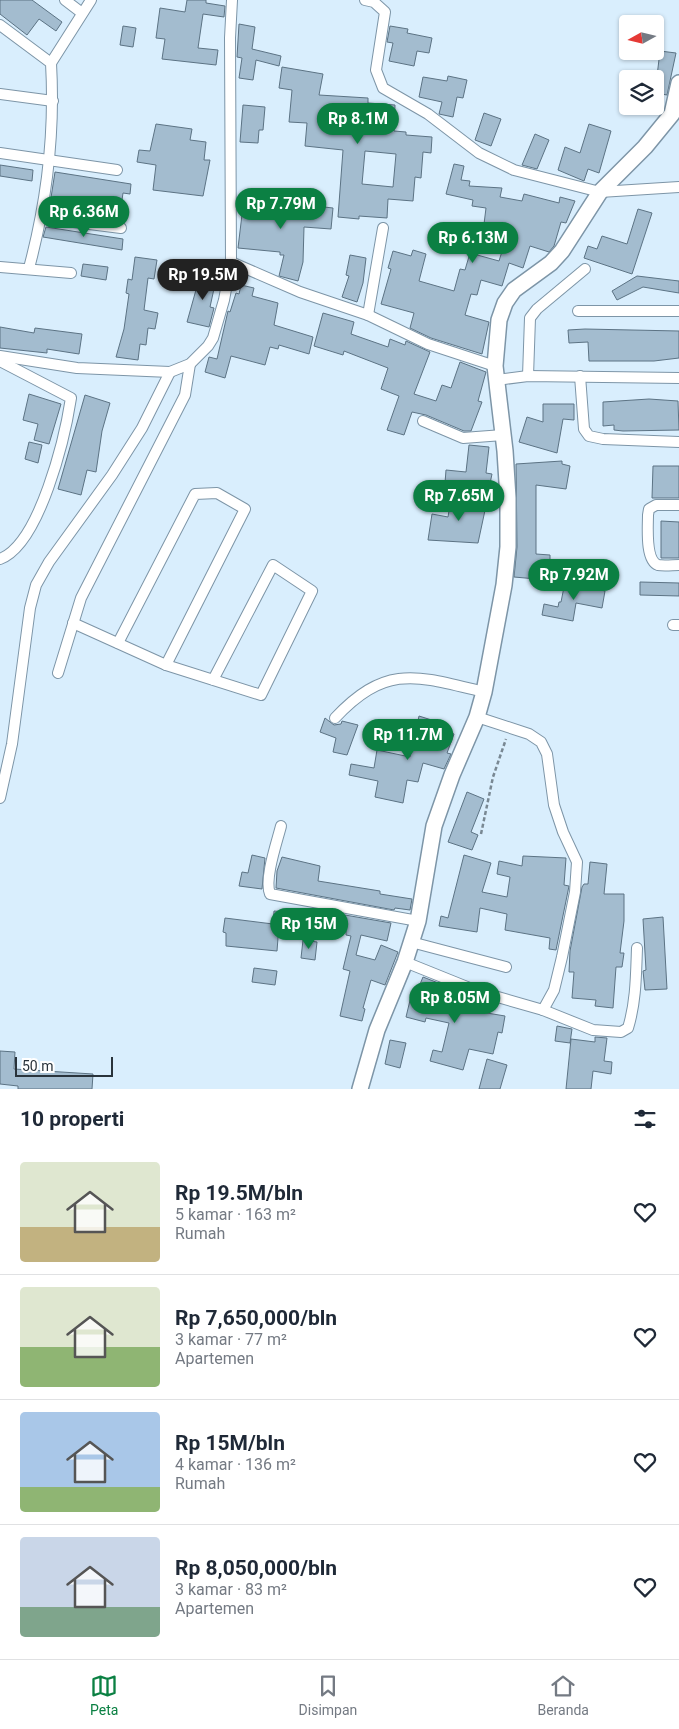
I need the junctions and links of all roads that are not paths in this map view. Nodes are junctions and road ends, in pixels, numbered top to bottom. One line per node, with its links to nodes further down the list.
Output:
1 (65, 0): 5 (street)
2 (91, 0): 5 (street)
3 (232, 0): 20 (street)
4 (372, 1): 16 (street)
5 (82, 12): 7 (street)
6 (0, 25): 7 (street)
7 (51, 63): 10 (street)
8 (679, 83): 11 (street)
9 (0, 94): 10 (street)
10 (53, 101): 13 (street)
11 (676, 114): 16 (street)
12 (0, 153): 13 (street)
13 (49, 160): 14 (street); 17 (street)
14 (117, 170)
15 (679, 187): 16 (street)
16 (600, 192): 32 (street)
17 (42, 218): 18 (street); 22 (street)
18 (121, 228)
19 (383, 228): 27 (street)
20 (231, 262): 27 (street); 30 (street)
21 (0, 267): 22 (street)
22 (28, 268): 24 (street)
23 (584, 268): 33 (street)
24 (71, 273)
25 (578, 311): 26 (street)
26 (679, 311)
27 (368, 315): 32 (street)
28 (0, 356): 31 (street)
29 (0, 361): 42 (street)
30 (190, 364): 31 (street); 44 (street)
31 (170, 372): 52 (street)
32 (496, 373): 33 (street); 37 (street)
33 (528, 376): 34 (street)
34 (580, 376): 35 (street); 38 (street)
35 (679, 378)
36 (423, 421): 37 (street)
37 (503, 434): 40 (street)
38 (679, 442)
39 (452, 495): 40 (lane)
40 (508, 498): 49 (street)
41 (679, 504): 43 (street)
42 (0, 559)
43 (679, 565)
44 (73, 622): 45 (street); 47 (street)
45 (118, 643): 46 (street); 46 (street)
46 (166, 665): 48 (street)
47 (58, 673)
48 (213, 680): 48 (street)
49 (484, 692): 50 (street); 51 (street)
50 (335, 718)
51 (477, 718): 54 (street); 59 (street)
52 (0, 798)
53 (281, 826): 54 (street)
54 (418, 921): 55 (street)
55 (411, 942): 57 (street); 58 (street)
56 (636, 948): 59 (street)
57 (405, 962): 59 (street); 60 (street)
58 (506, 967)
59 (543, 1010)
60 (360, 1089)

